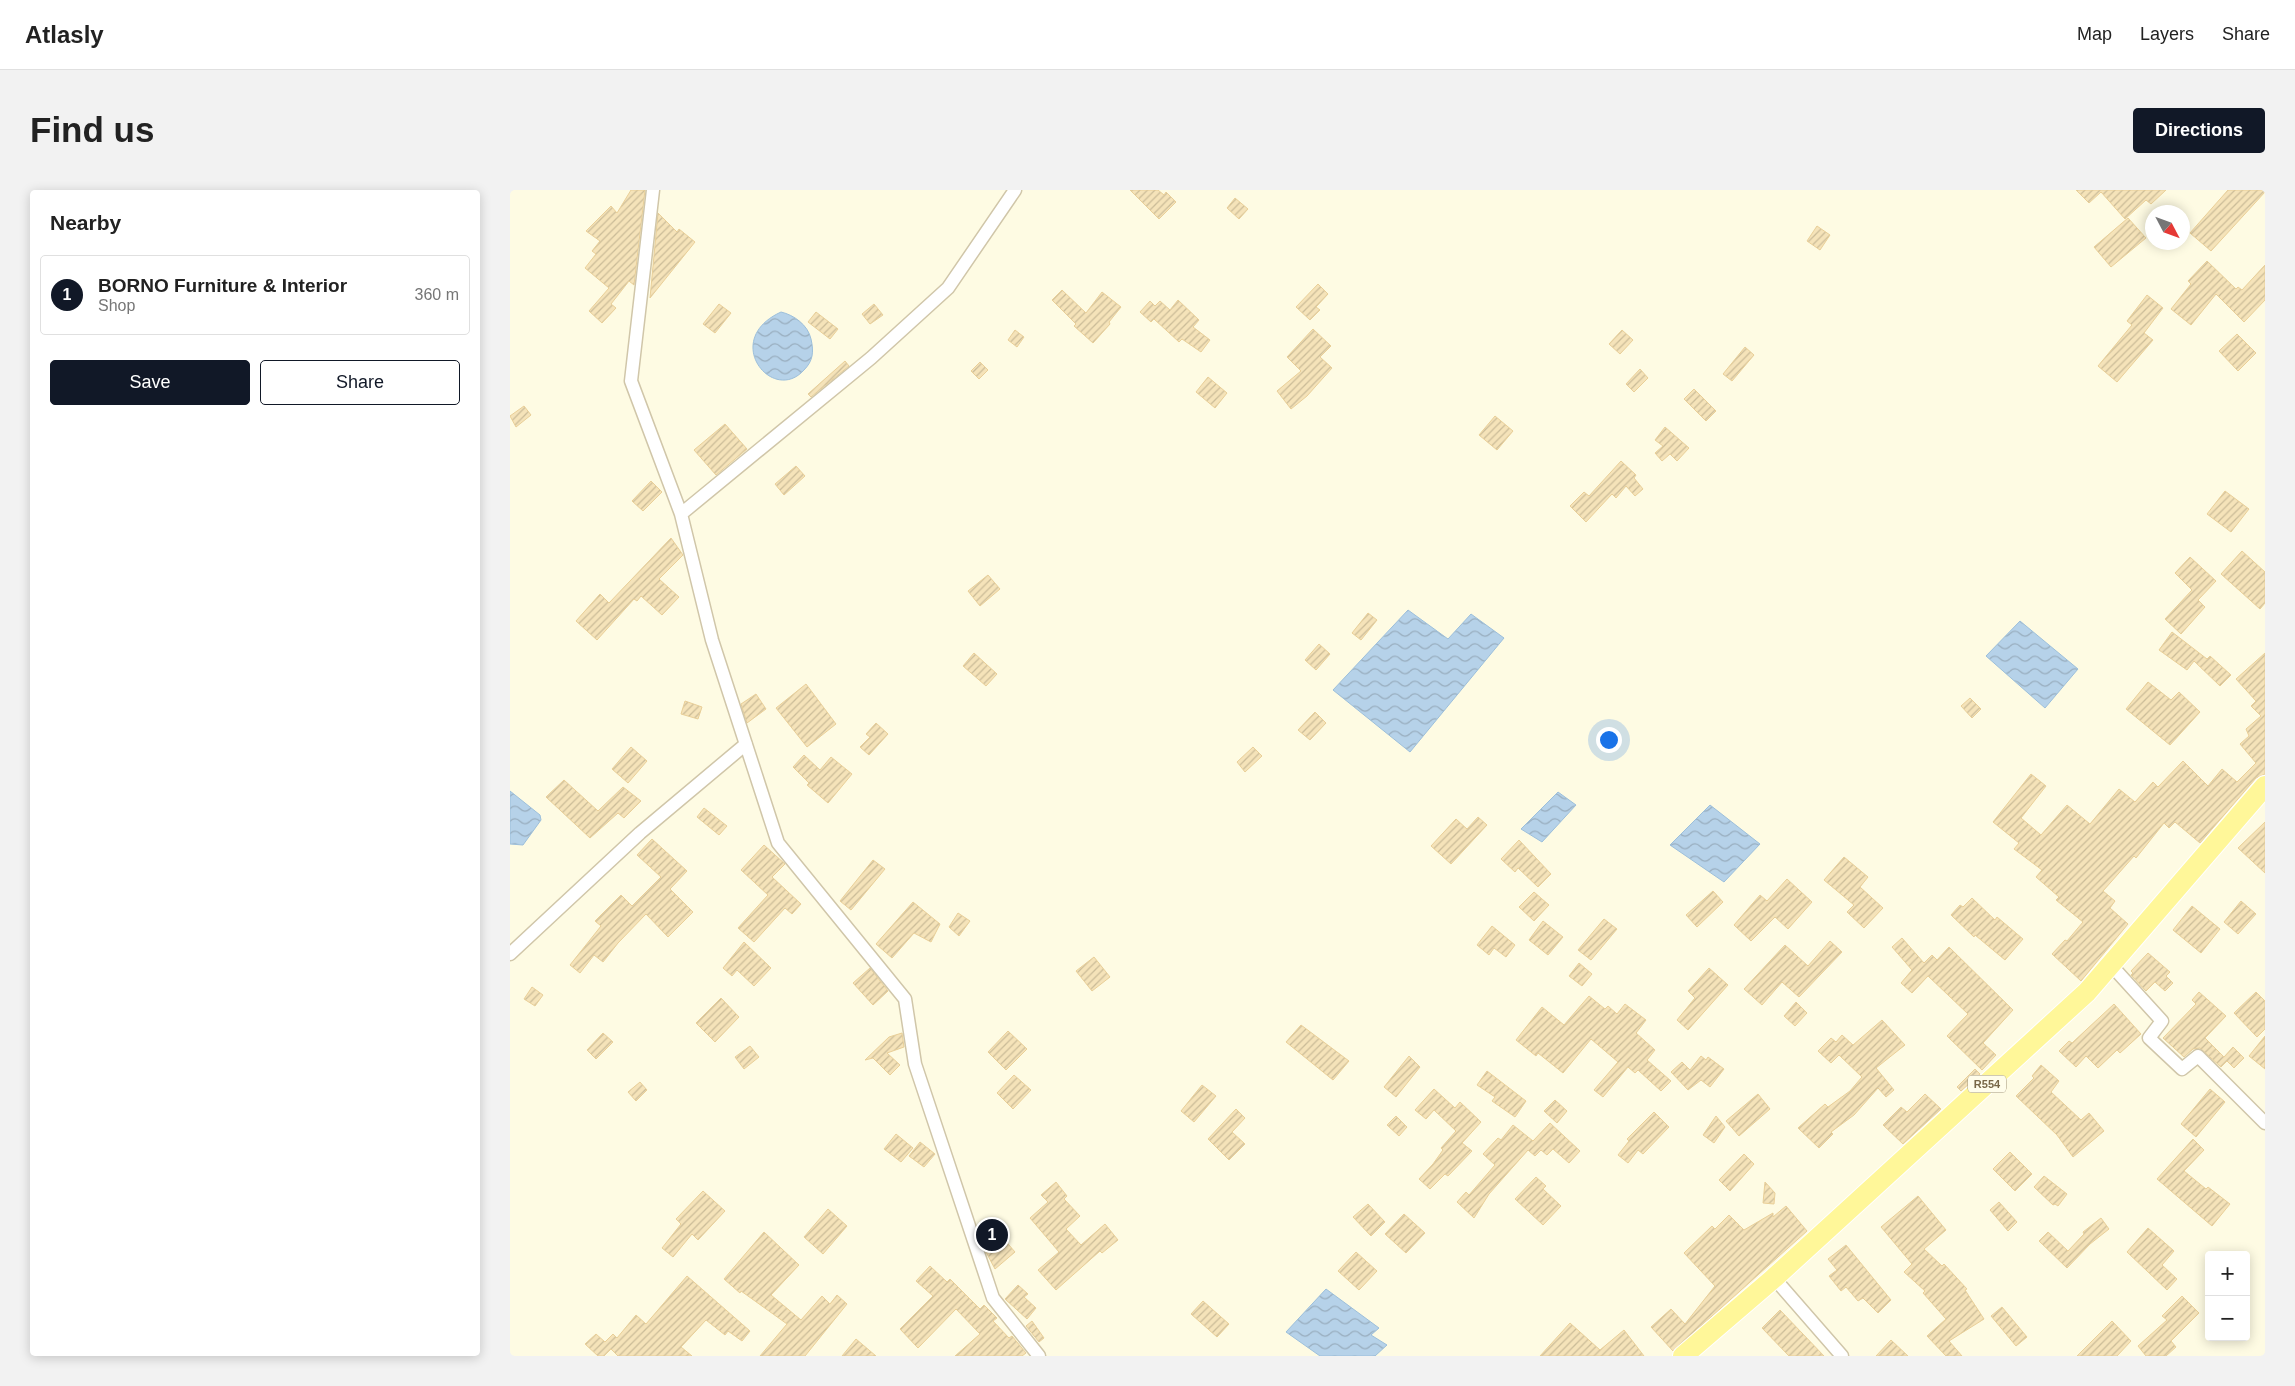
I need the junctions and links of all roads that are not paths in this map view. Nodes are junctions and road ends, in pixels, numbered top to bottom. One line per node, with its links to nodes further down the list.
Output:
1 (653, 190): 3 (street)
2 (1015, 190): 3 (street)
3 (681, 514): 4 (street)
4 (746, 744): 6 (street); 10 (street)
5 (2265, 786): 7 (main road, R554)
6 (510, 954)
7 (2111, 965): 8 (street); 9 (main road, R554)
8 (2265, 1123)
9 (1774, 1278): 11 (main road, R554); 12 (street)
10 (1039, 1356)
11 (1683, 1356)
12 (1842, 1356)

